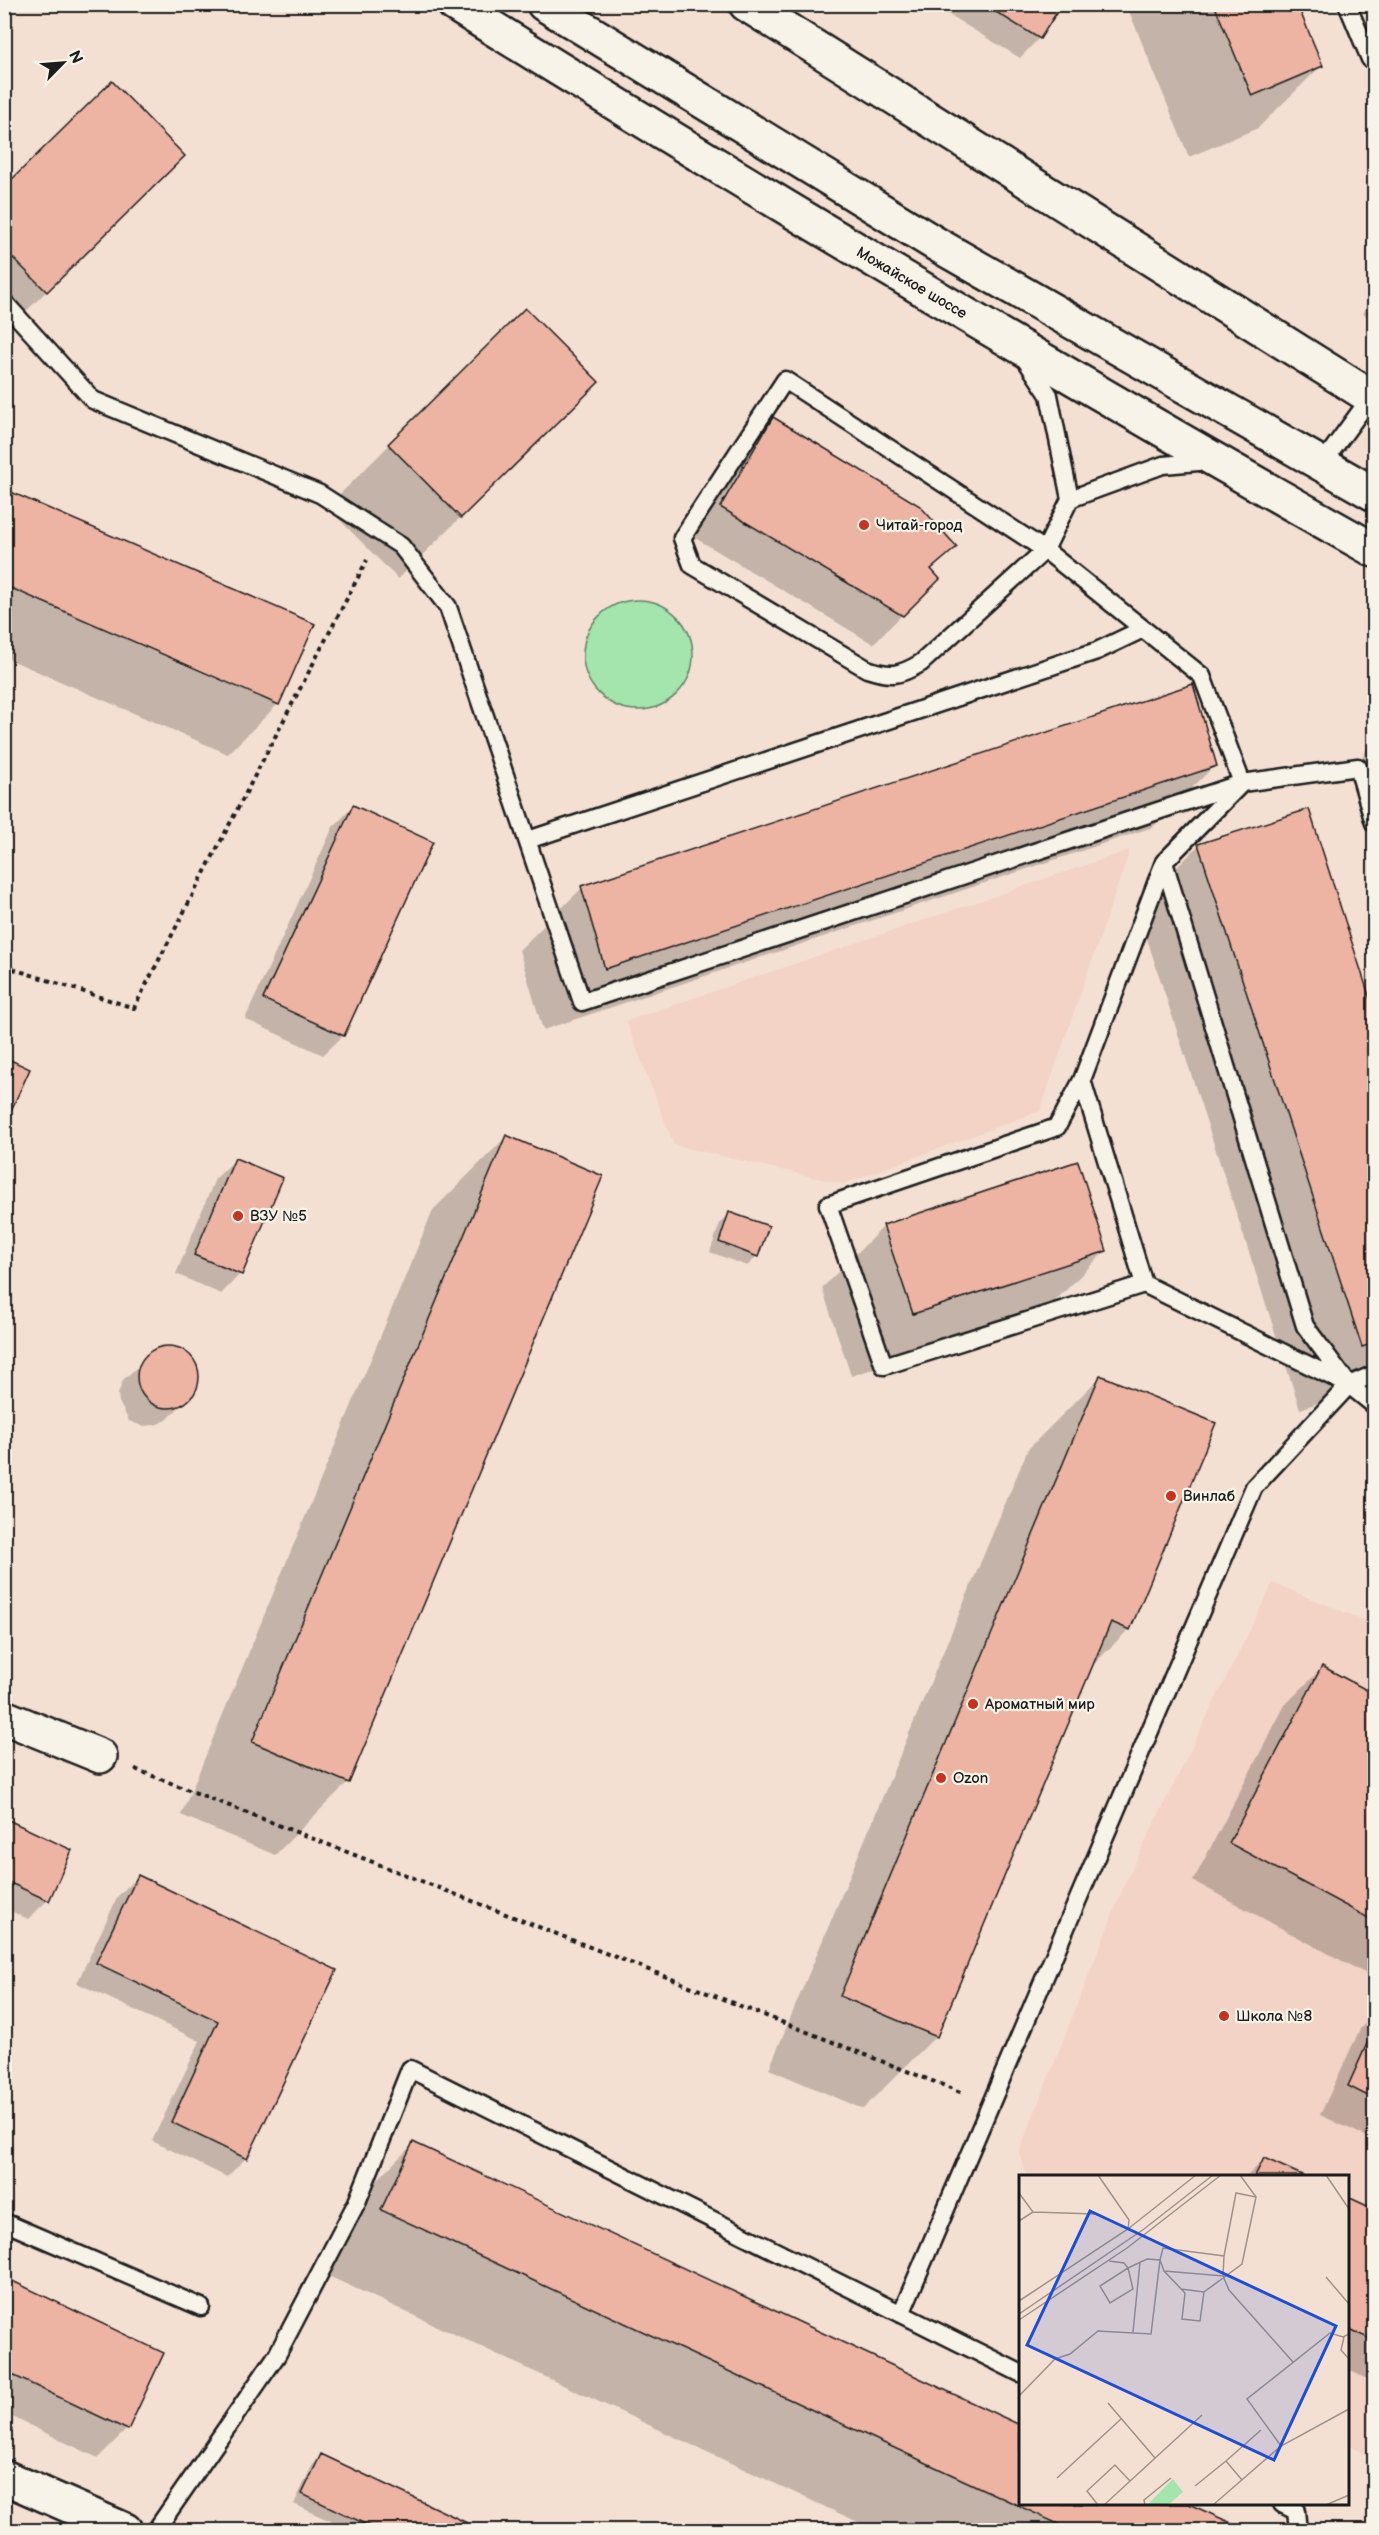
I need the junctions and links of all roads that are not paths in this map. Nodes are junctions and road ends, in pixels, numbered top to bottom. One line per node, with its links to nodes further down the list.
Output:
1 (454, 4): 7 (main road, Можайское шоссе)
2 (544, 4): 10 (main road)
3 (746, 4): 8 (main road)
4 (1347, 4): 5 (lane)
5 (1370, 59)
6 (4, 302): 18 (lane)
7 (1014, 342): 9 (main road, Можайское шоссе); 12 (lane)
8 (1373, 398): 10 (lane)
9 (1214, 461): 12 (lane); 14 (main road, Можайское шоссе)
10 (1322, 464): 11 (main road)
11 (1374, 494)
12 (1070, 499): 13 (lane)
13 (1045, 550): 13 (lane); 15 (lane)
14 (1374, 550)
15 (1143, 629): 16 (lane); 18 (lane)
16 (1242, 783): 17 (lane); 18 (lane); 19 (lane)
17 (1374, 823)
18 (528, 840)
19 (1164, 862): 20 (lane); 23 (lane)
20 (1082, 1080): 21 (lane); 21 (lane)
21 (1144, 1284): 23 (lane)
22 (1374, 1374): 23 (lane)
23 (1349, 1385): 24 (lane); 29 (lane)
24 (1374, 1405)
25 (4, 1717): 26 (main road)
26 (100, 1756)
27 (4, 2222): 28 (lane)
28 (201, 2307)
29 (901, 2314): 30 (lane); 34 (lane)
30 (1019, 2373)
31 (4, 2477): 33 (main road)
32 (1284, 2505): 35 (lane)
33 (125, 2530)
34 (156, 2530)
35 (1298, 2530)

